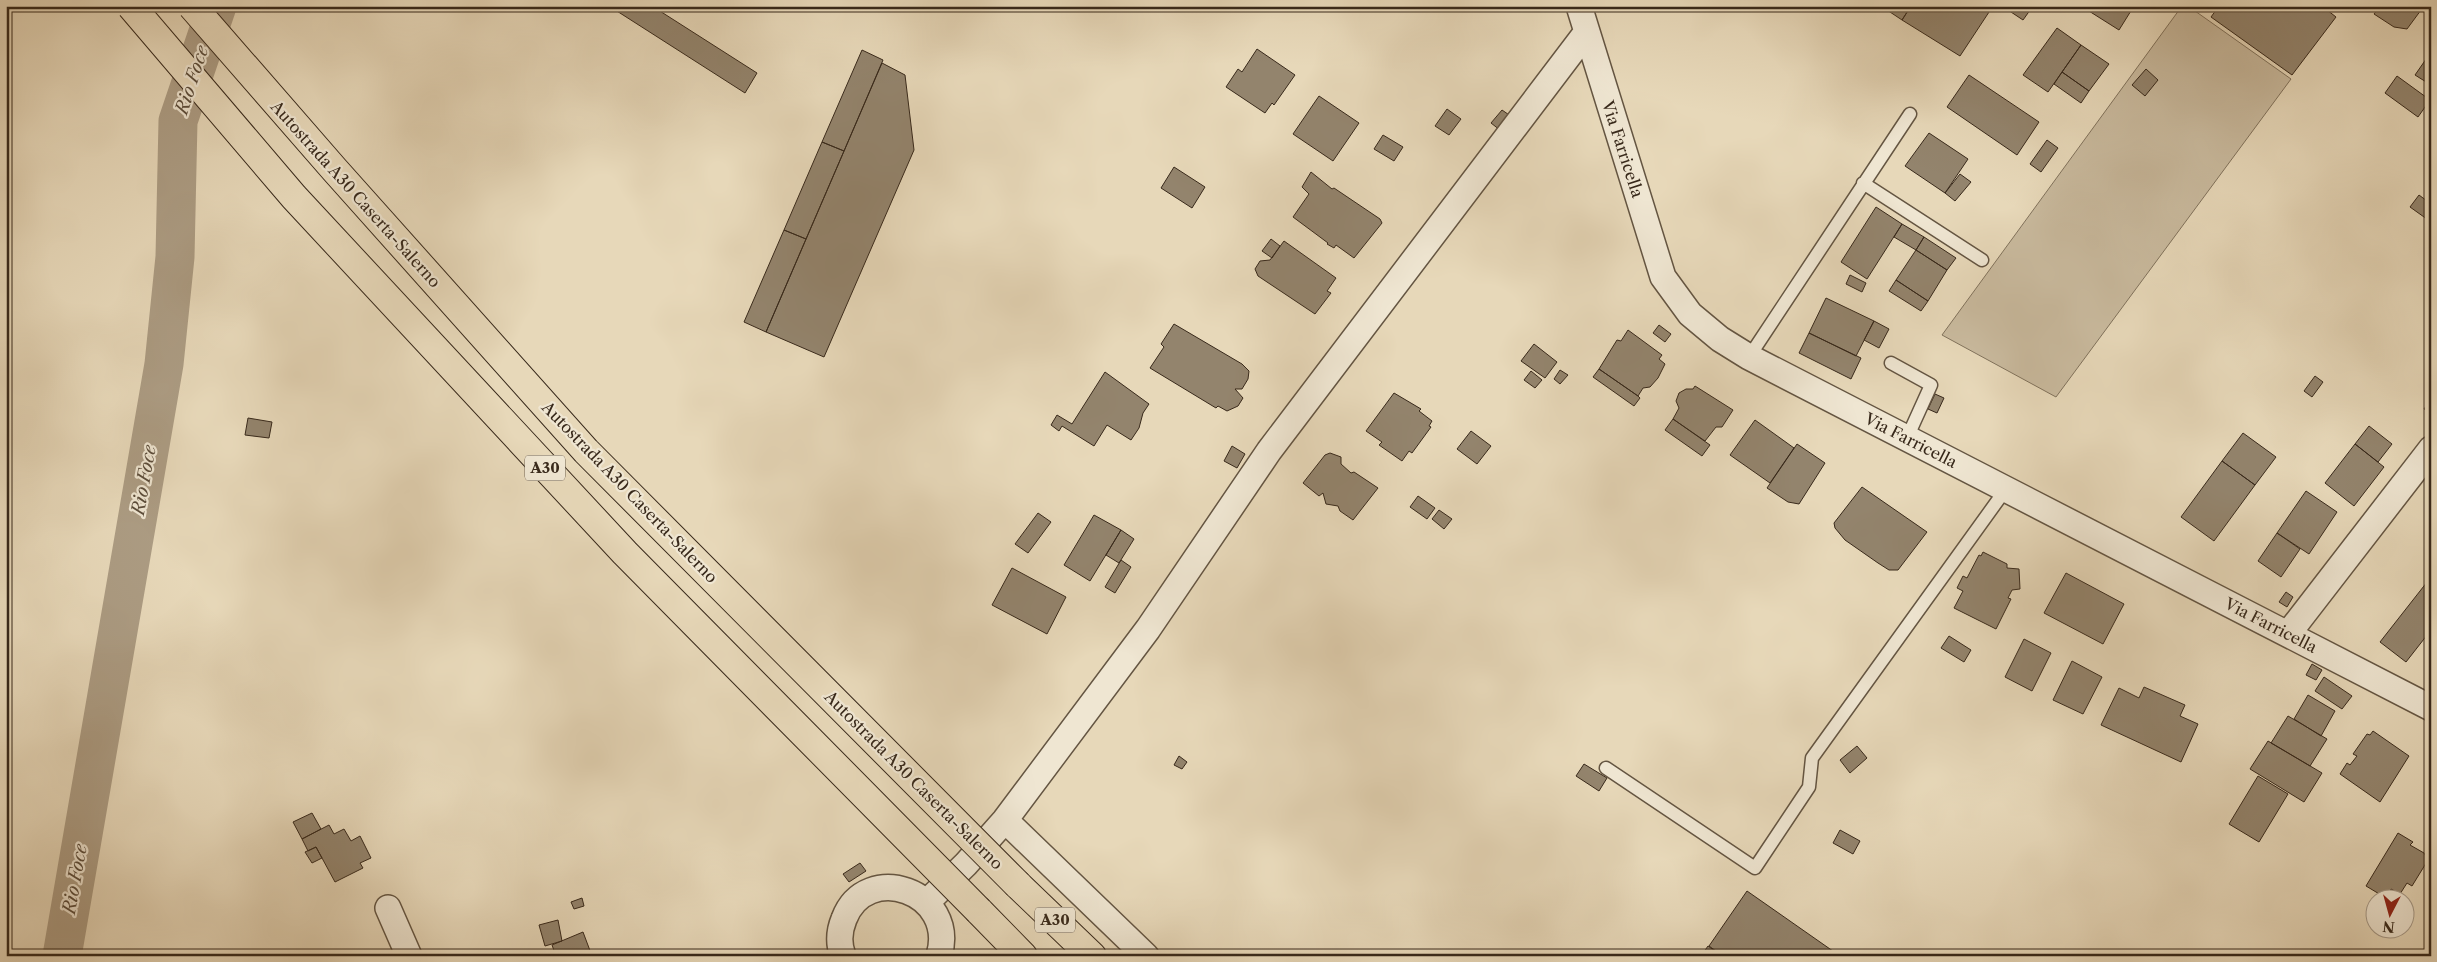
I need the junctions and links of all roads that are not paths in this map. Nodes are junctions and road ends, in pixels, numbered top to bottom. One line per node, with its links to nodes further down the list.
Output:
1 (131, 6): 22 (highway, A30, bridge)
2 (192, 6): 23 (highway, Autostrada A30 Caserta-Salerno / A30, bridge)
3 (1579, 6): 4 (street, Via Farricella)
4 (1586, 33): 8 (street, Via Farricella); 16 (street)
5 (1910, 114): 6 (lane)
6 (1863, 184): 7 (lane); 8 (lane)
7 (1982, 260)
8 (1749, 356): 10 (street, Via Farricella)
9 (1890, 363): 10 (lane)
10 (1907, 438): 12 (street, Via Farricella)
11 (2431, 449): 13 (street)
12 (2006, 489): 13 (street, Via Farricella); 15 (lane)
13 (2288, 634): 14 (street, Via Farricella)
14 (2431, 708)
15 (1606, 768)
16 (1005, 820): 17 (street); 24 (street)
17 (927, 902): 20 (street); 21 (street)
18 (388, 908): 19 (street)
19 (408, 956)
20 (843, 956)
21 (939, 956)
22 (1024, 956)
23 (1092, 956)
24 (1146, 956)

